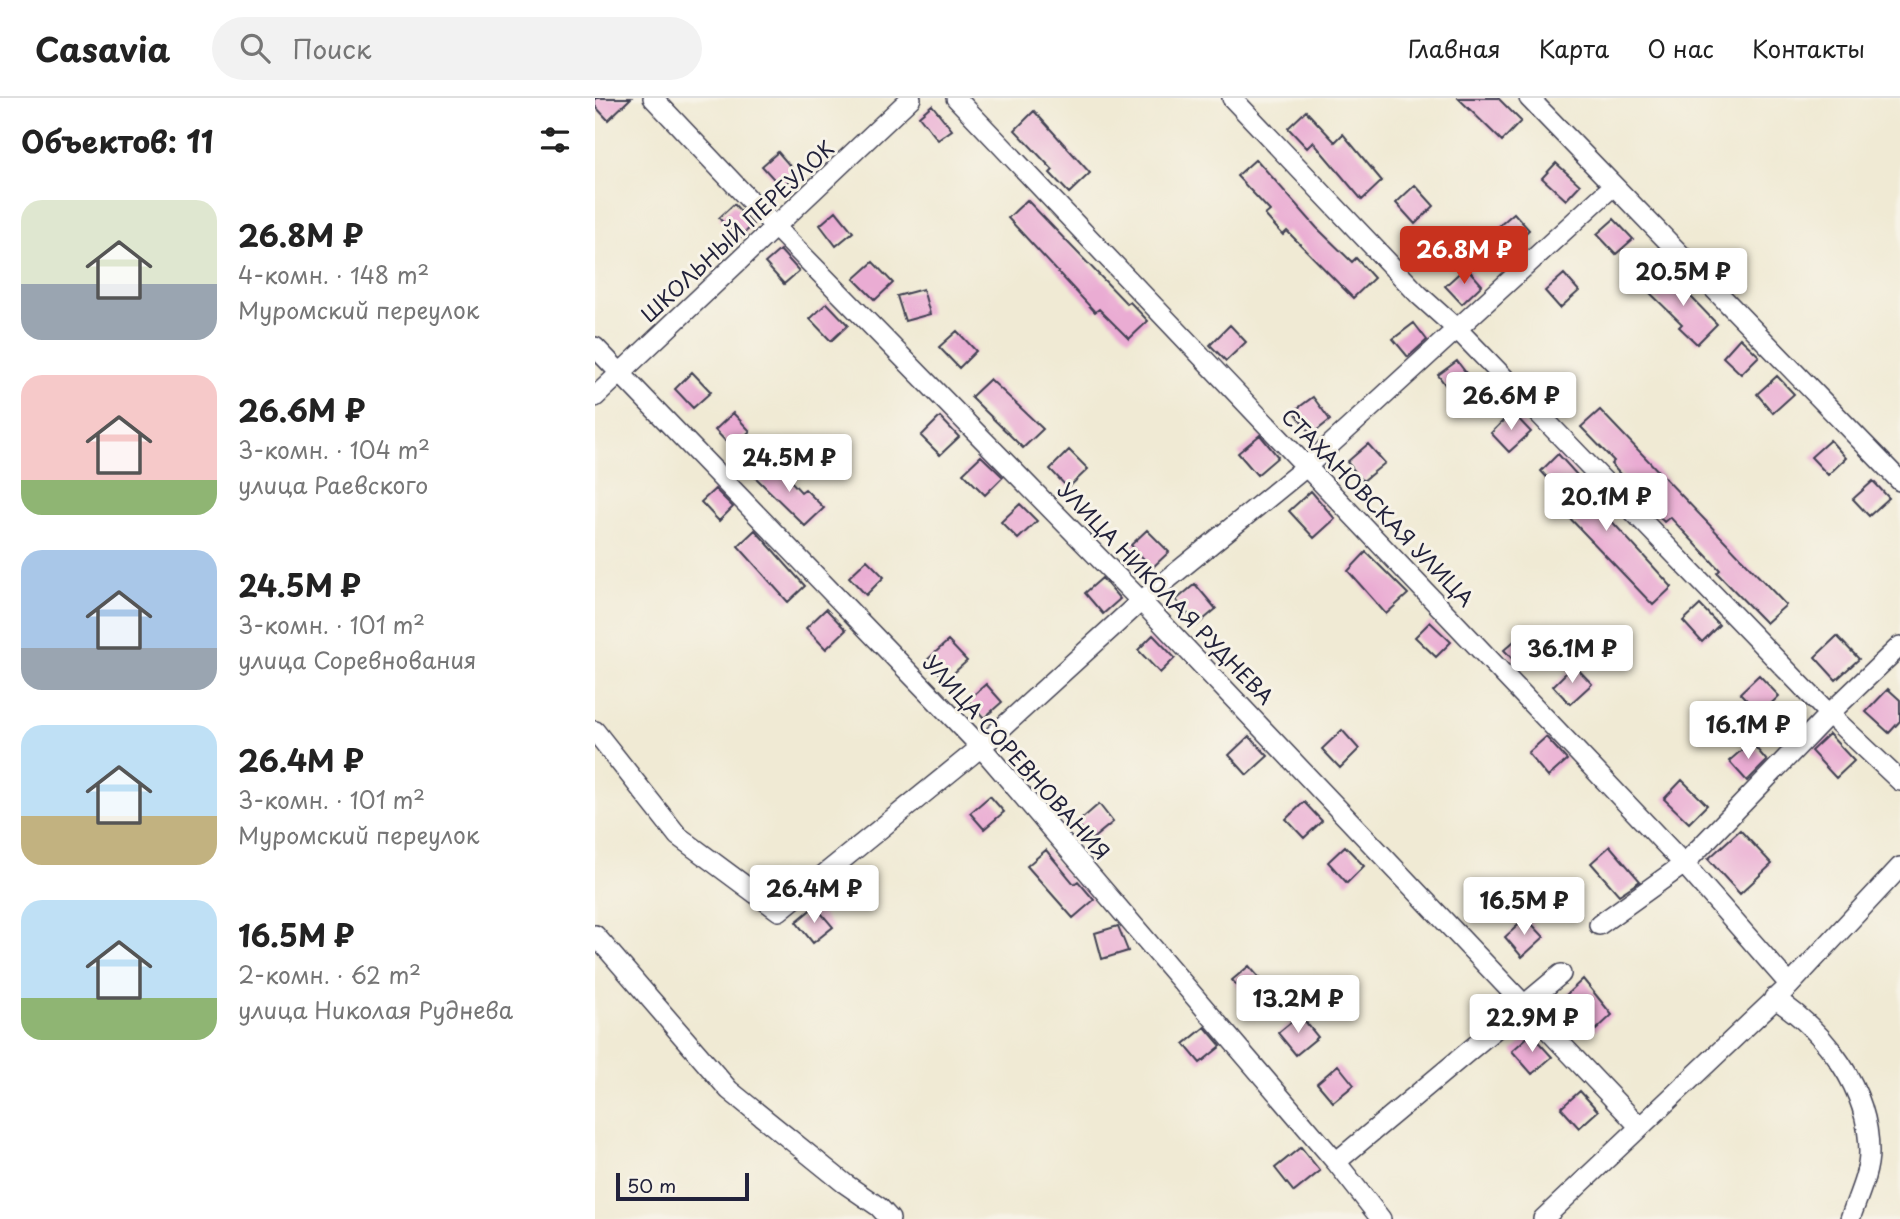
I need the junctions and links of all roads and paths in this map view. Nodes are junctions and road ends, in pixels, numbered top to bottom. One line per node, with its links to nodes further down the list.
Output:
1 (653, 98): 7 (street, УЛИЦА НИКОЛАЯ РУДНЕВА)
2 (911, 98): 7 (street, ШКОЛЬНЫЙ ПЕРЕУЛОК)
3 (956, 98): 12 (street, СТАХАНОВСКАЯ УЛИЦА)
4 (1232, 98): 8 (street)
5 (1529, 98): 6 (street)
6 (1612, 187): 8 (street); 13 (street)
7 (776, 228): 10 (street, ШКОЛЬНЫЙ ПЕРЕУЛОК); 14 (street, УЛИЦА НИКОЛАЯ РУДНЕВА)
8 (1458, 330): 12 (street); 16 (street)
9 (595, 347): 10 (street, УЛИЦА СОРЕВНОВАНИЯ)
10 (621, 374): 11 (street, ШКОЛЬНЫЙ ПЕРЕУЛОК); 18 (street, УЛИЦА СОРЕВНОВАНИЯ)
11 (595, 397)
12 (1306, 467): 14 (street); 20 (street, СТАХАНОВСКАЯ УЛИЦА)
13 (1900, 481)
14 (1141, 601): 18 (street); 27 (street, УЛИЦА НИКОЛАЯ РУДНЕВА)
15 (1900, 646): 16 (street)
16 (1829, 714): 19 (street); 20 (street)
17 (595, 731): 18 (street)
18 (981, 747): 29 (street, УЛИЦА СОРЕВНОВАНИЯ)
19 (1900, 782)
20 (1684, 864): 22 (street); 25 (street, СТАХАНОВСКАЯ УЛИЦА)
21 (1900, 867): 25 (street)
22 (1598, 925)
23 (595, 935): 30 (street)
24 (1560, 974): 27 (street)
25 (1790, 985): 26 (street)
26 (1774, 998): 28 (street); 33 (street)
27 (1527, 1005): 28 (street, УЛИЦА НИКОЛАЯ РУДНЕВА); 29 (street)
28 (1639, 1126): 32 (street)
29 (1336, 1161): 31 (street, УЛИЦА СОРЕВНОВАНИЯ)
30 (890, 1219)
31 (1381, 1219)
32 (1543, 1219)
33 (1850, 1219)

